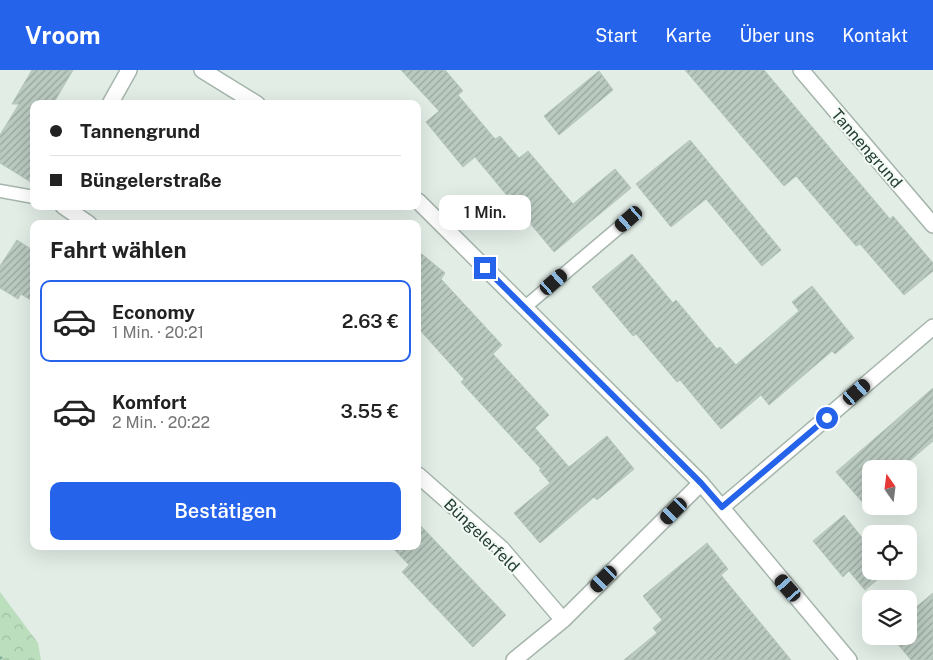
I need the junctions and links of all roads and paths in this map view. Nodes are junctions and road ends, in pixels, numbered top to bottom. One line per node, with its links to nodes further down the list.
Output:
1 (129, 70): 4 (street)
2 (202, 70): 5 (street)
3 (802, 70): 12 (street, Tannengrund)
4 (112, 100)
5 (251, 100)
6 (0, 191): 7 (lane)
7 (30, 196)
8 (421, 204): 13 (street)
9 (69, 210): 11 (street)
10 (629, 219): 13 (lane)
11 (83, 220)
12 (933, 225)
13 (525, 307): 16 (street)
14 (933, 327): 17 (street)
15 (421, 478): 18 (street, Büngelerfeld)
16 (701, 483): 17 (street); 18 (street)
17 (722, 507): 22 (street)
18 (563, 620): 21 (street)
19 (0, 658): 20 (path)
20 (3, 660)
21 (514, 660)
22 (849, 660)

